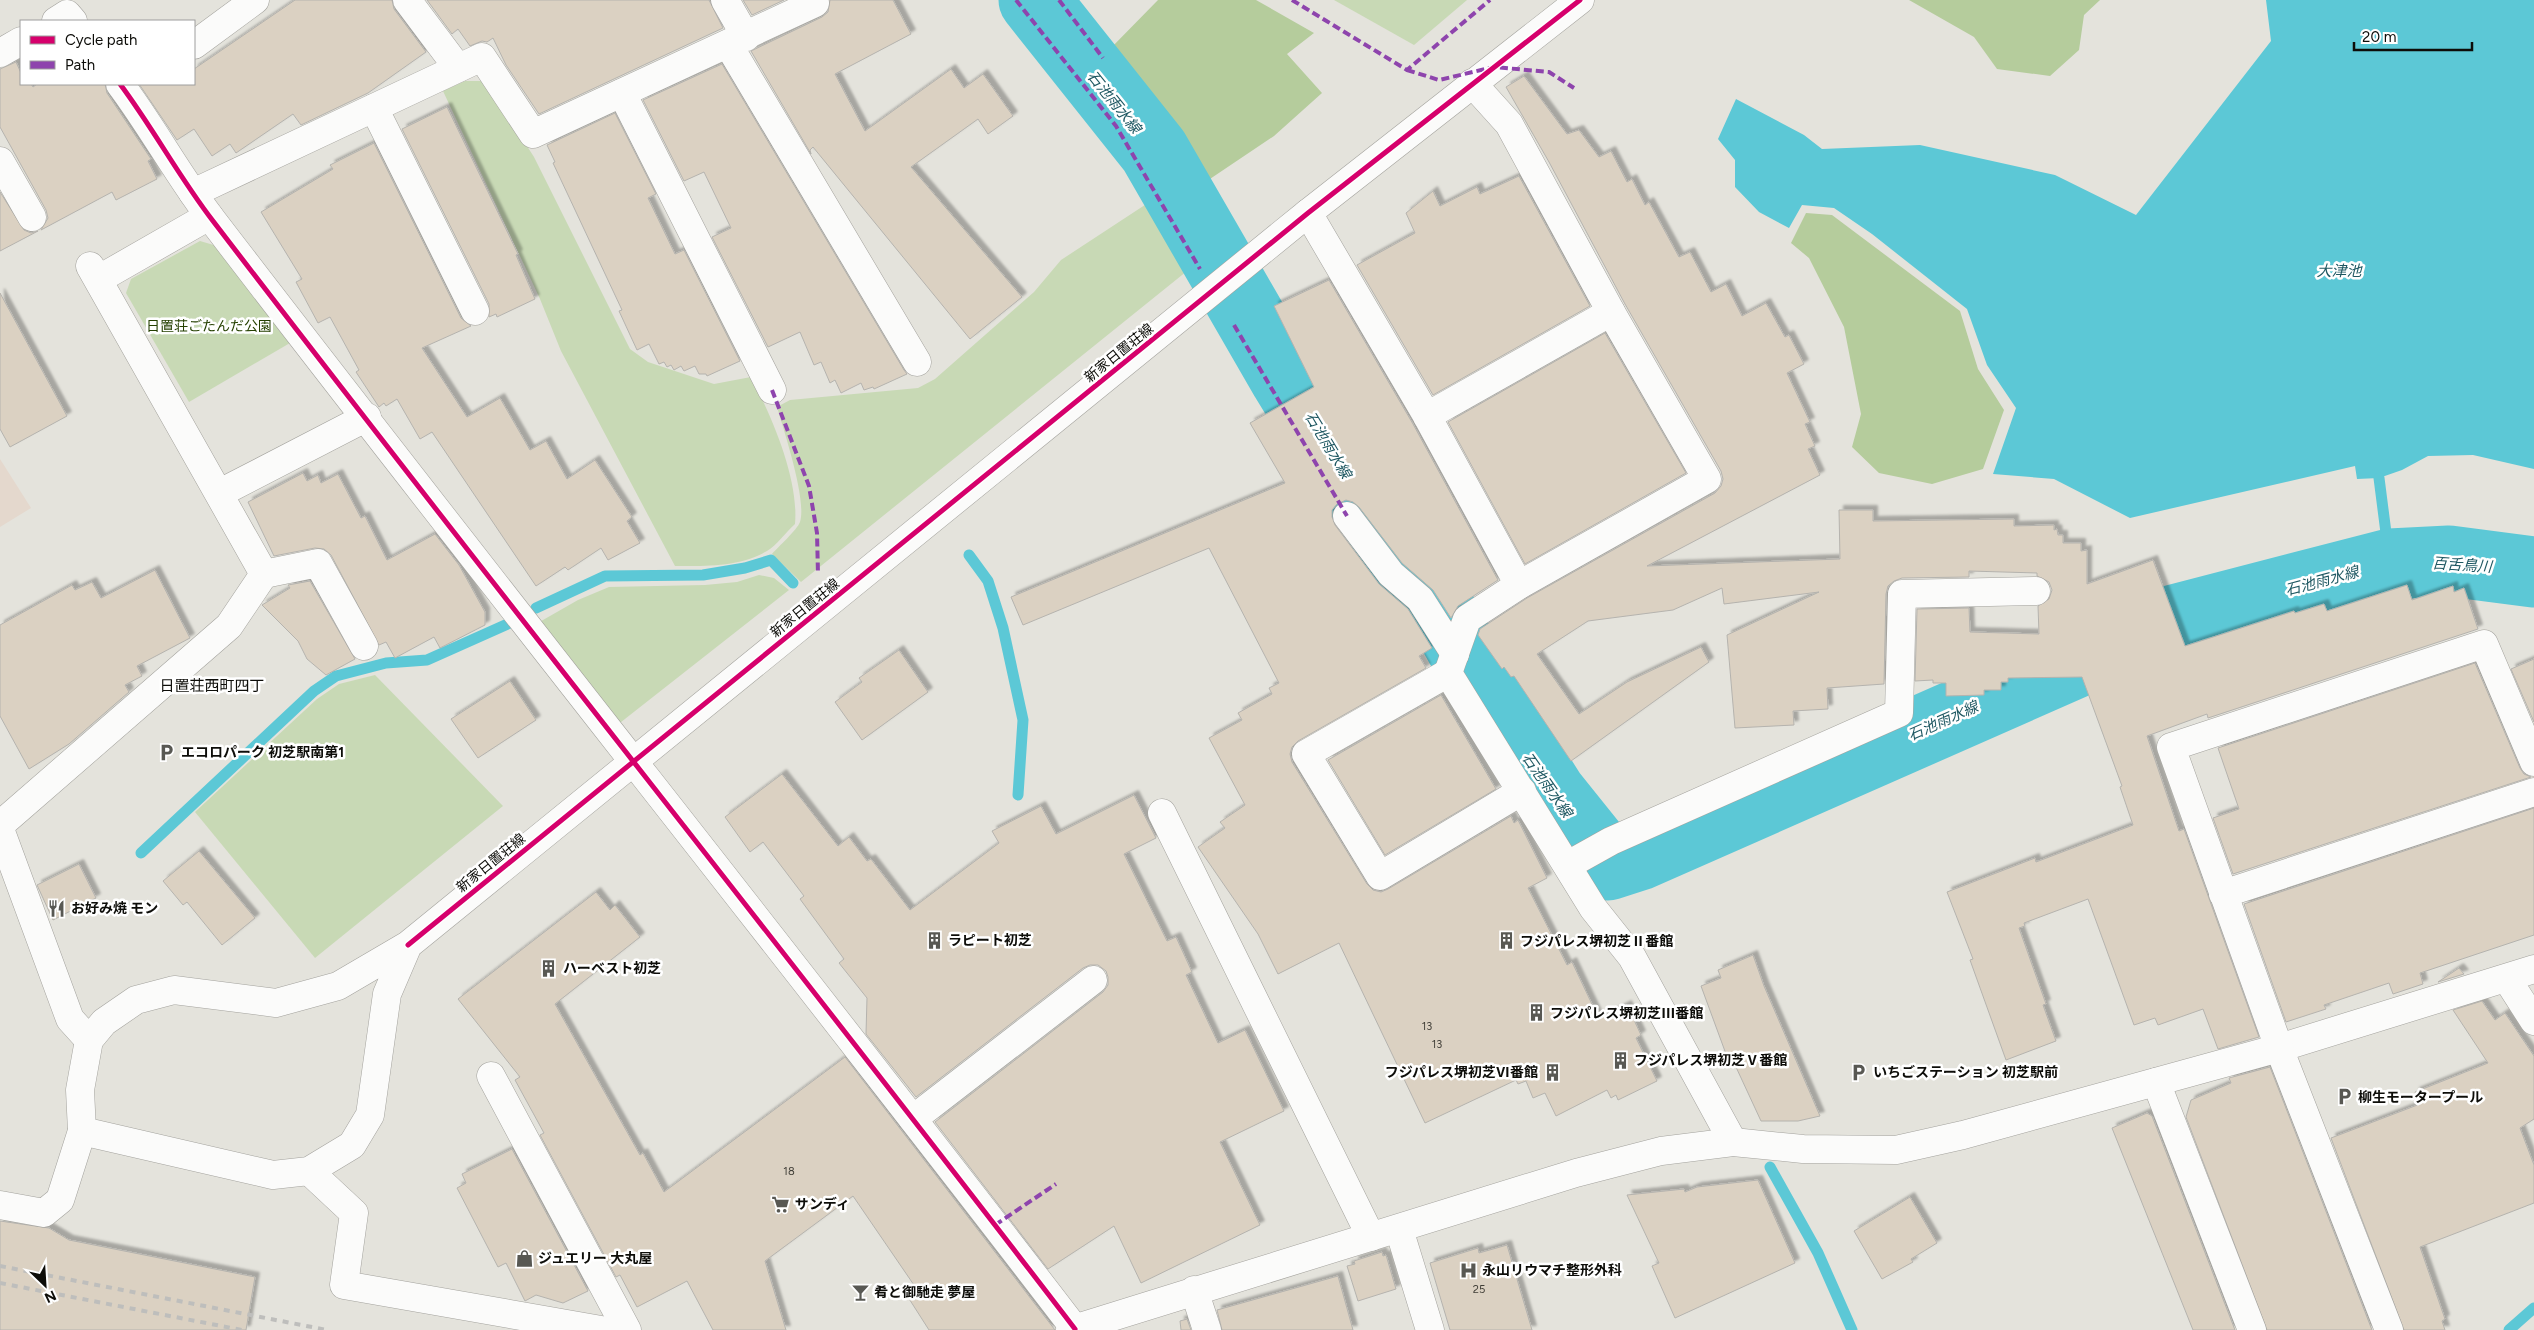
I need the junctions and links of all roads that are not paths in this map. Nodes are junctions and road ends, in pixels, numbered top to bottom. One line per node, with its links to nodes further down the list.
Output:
1 (255, 0): 8 (street)
2 (407, 0): 10 (street)
3 (725, 0): 6 (street)
4 (1580, 0): 11 (street, 新家日置荘線)
5 (815, 3): 6 (street)
6 (737, 41): 13 (street); 22 (street)
7 (20, 42): 9 (street)
8 (195, 45)
9 (0, 53)
10 (458, 68): 13 (street); 14 (street)
11 (1472, 83): 17 (street, 新家日置荘線); 21 (street)
12 (130, 87): 16 (street)
13 (622, 93): 23 (street)
14 (374, 108): 16 (street); 20 (street)
15 (0, 161): 19 (street)
16 (193, 193): 18 (street)
17 (1308, 213): 24 (street); 33 (street, 新家日置荘線)
18 (209, 216): 25 (street); 26 (street)
19 (32, 217)
20 (475, 311)
21 (1610, 312): 24 (street); 29 (street)
22 (917, 362)
23 (772, 390)
24 (1427, 416): 29 (street)
25 (366, 417): 26 (street); 33 (street)
26 (220, 494): 28 (street)
27 (1347, 516): 32 (street)
28 (264, 574): 31 (street); 38 (street)
29 (1519, 585): 32 (street)
30 (2036, 591): 40 (street)
31 (364, 646)
32 (1453, 658): 35 (street); 35 (street)
33 (633, 762): 42 (street, 新家日置荘線); 51 (street)
34 (2534, 762): 41 (street)
35 (1522, 790): 40 (street)
36 (2534, 792): 41 (street)
37 (1162, 813): 57 (street)
38 (0, 825)
39 (0, 829): 47 (street)
40 (1568, 865): 53 (street)
41 (2222, 894): 48 (street)
42 (408, 945): 47 (street, 新家日置荘線); 54 (street)
43 (2534, 969): 44 (street)
44 (2507, 979): 46 (street); 48 (street)
45 (1093, 980): 51 (street)
46 (2534, 1021)
47 (89, 1040): 52 (street)
48 (2279, 1048): 50 (street); 65 (street)
49 (491, 1076): 61 (street)
50 (2156, 1082): 53 (street); 64 (street)
51 (913, 1118): 59 (street)
52 (82, 1131): 54 (street); 55 (street)
53 (1732, 1142): 56 (street)
54 (308, 1171): 60 (street)
55 (0, 1205)
56 (1399, 1229): 57 (street); 63 (street)
57 (1371, 1236): 58 (street)
58 (1194, 1290): 59 (street); 62 (street)
59 (1072, 1329)
60 (600, 1330)
61 (627, 1330)
62 (1207, 1330)
63 (1430, 1330)
64 (2252, 1330)
65 (2389, 1330)

